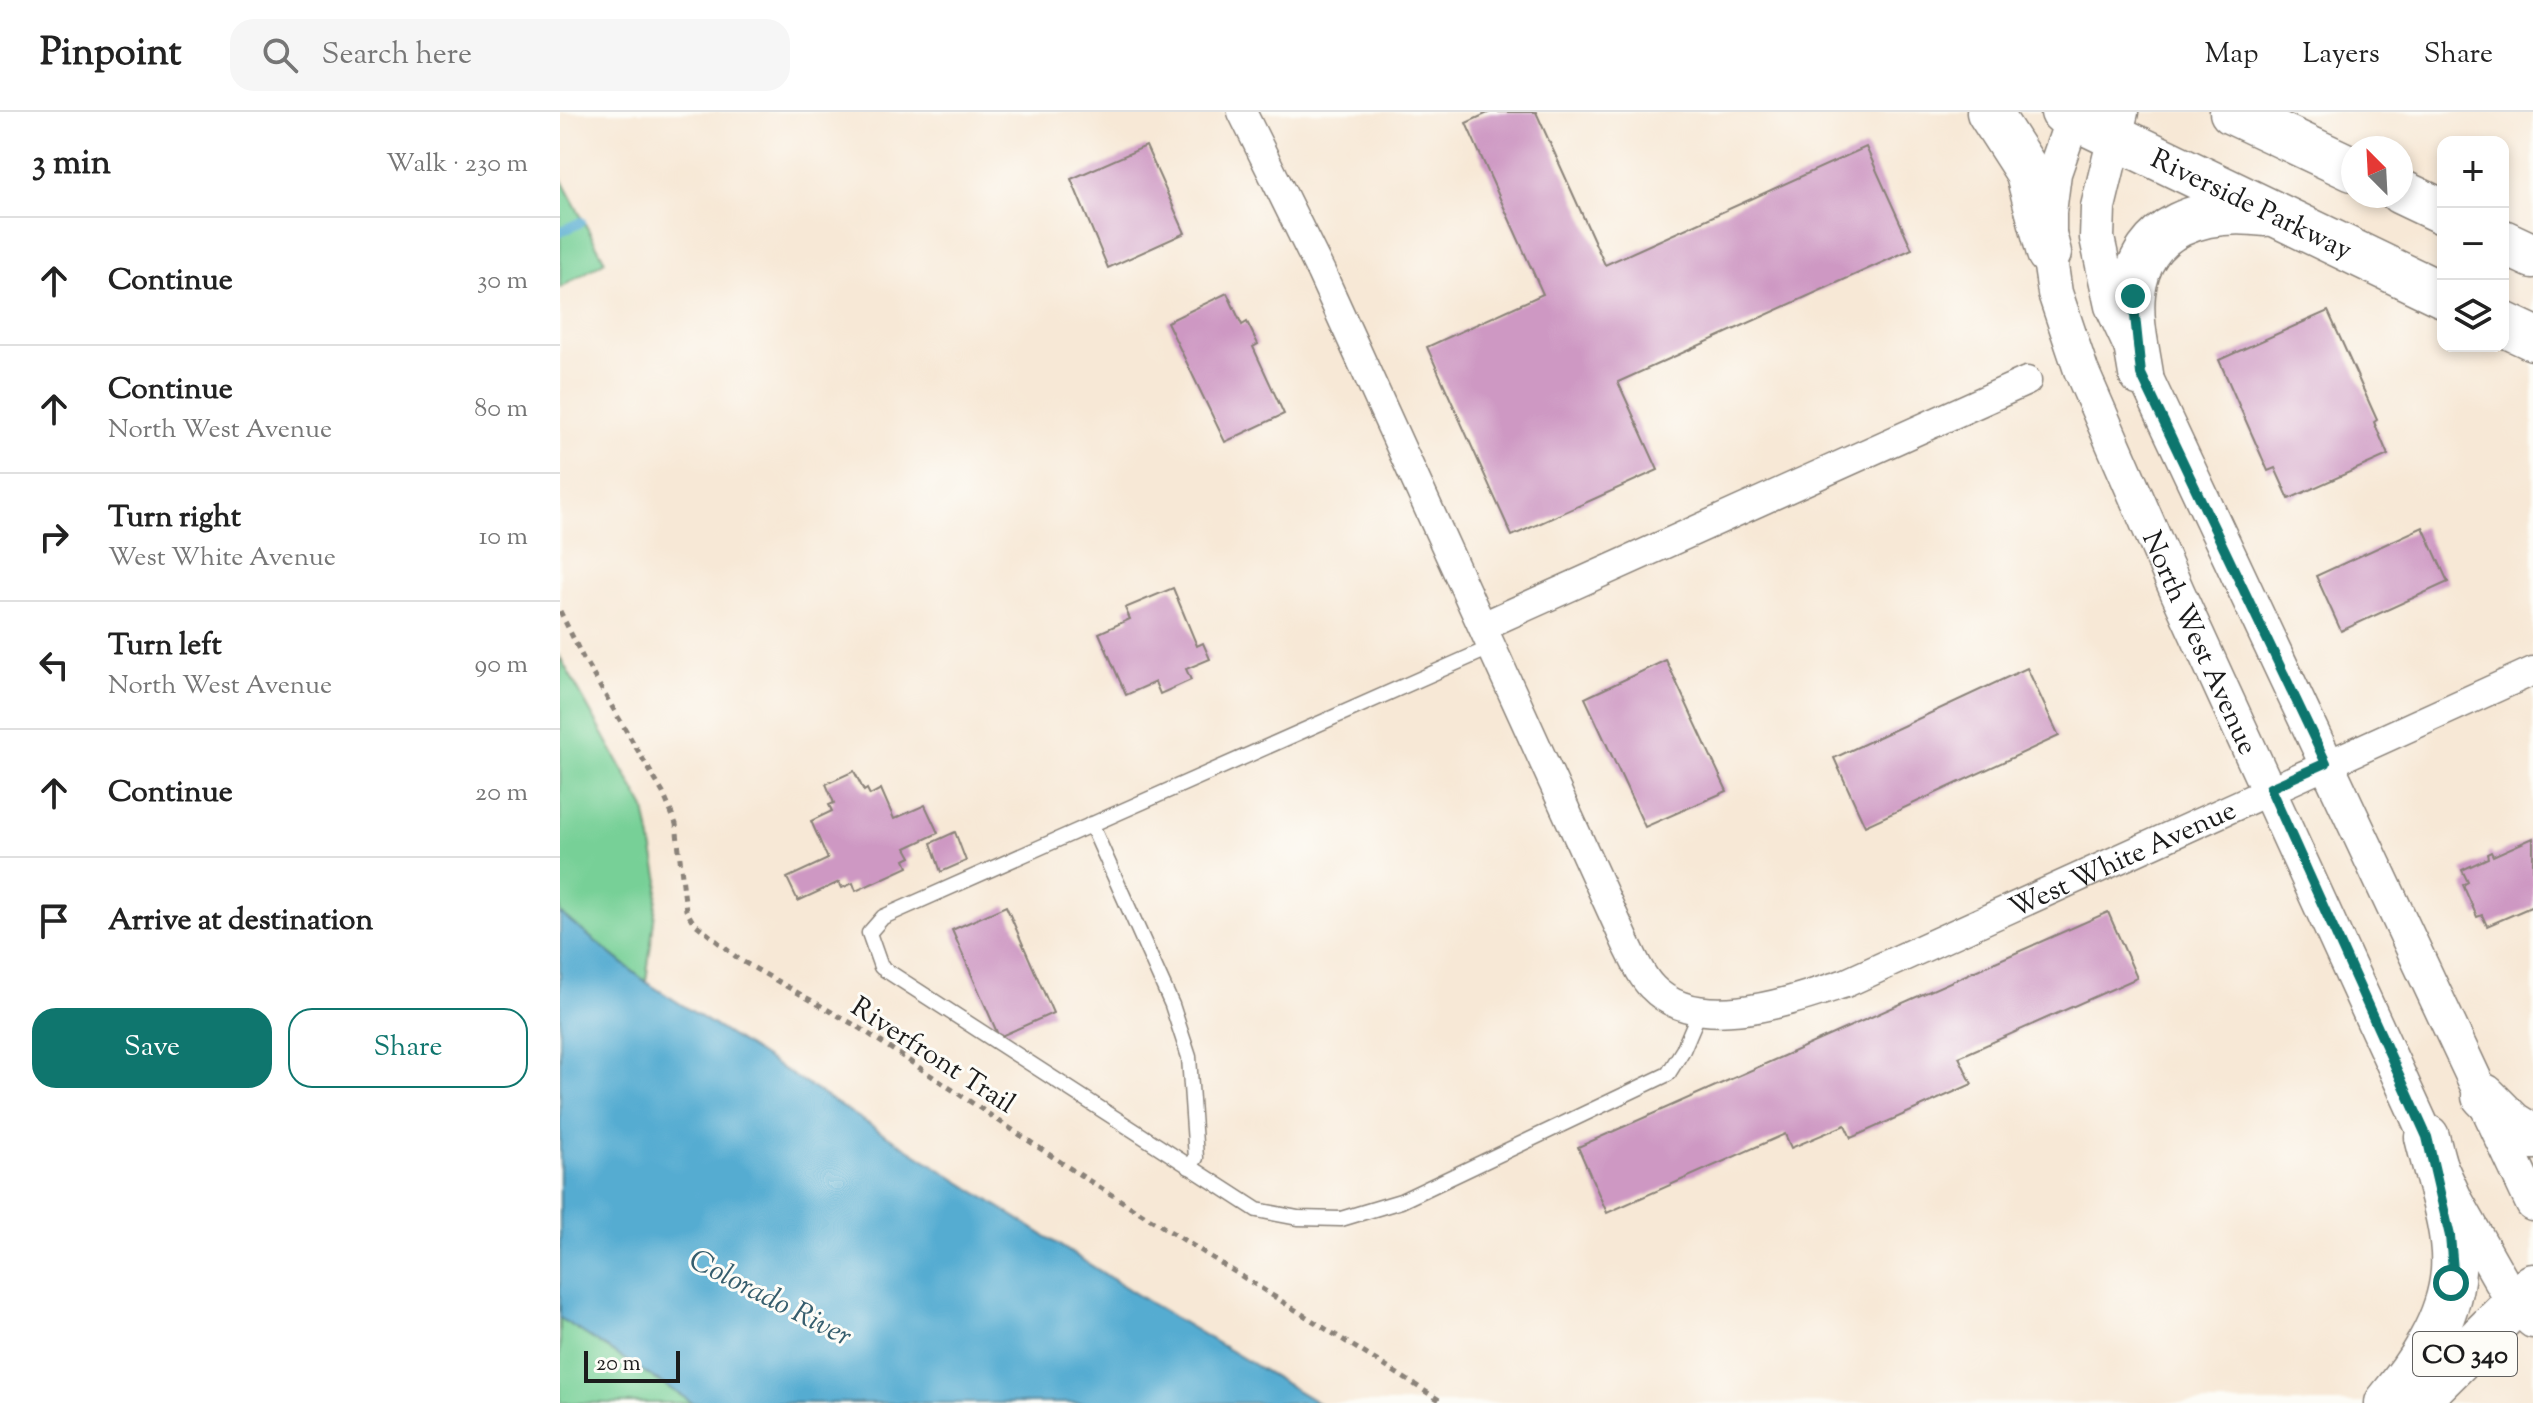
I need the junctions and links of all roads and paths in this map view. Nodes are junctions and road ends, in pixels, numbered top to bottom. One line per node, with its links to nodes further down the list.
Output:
1 (1242, 112): 19 (street)
2 (1989, 112): 11 (main road)
3 (2232, 112): 6 (main road)
4 (2070, 113): 5 (main road, Riverside Parkway); 11 (street, North West Avenue)
5 (2119, 125): 9 (main road, Riverside Parkway); 16 (street)
6 (2341, 163)
7 (2413, 198): 8 (main road)
8 (2437, 209)
9 (2279, 216): 13 (main road, Riverside Parkway); 16 (main road)
10 (2509, 245): 12 (main road)
11 (2049, 253): 22 (street, North West Avenue)
12 (2533, 256)
13 (2437, 292)
14 (2509, 327): 15 (main road)
15 (2533, 338)
16 (2141, 374): 21 (street)
17 (2027, 381): 19 (street)
18 (560, 611): 31 (path, Riverfront Trail)
19 (1488, 637): 23 (lane); 24 (street)
20 (2533, 671): 21 (street, West White Avenue)
21 (2326, 763): 22 (street, West White Avenue); 25 (street)
22 (2270, 788): 24 (street, West White Avenue); 26 (street, North West Avenue)
23 (1091, 824): 28 (lane); 28 (lane)
24 (1700, 1010): 28 (lane)
25 (2484, 1096): 27 (main road); 29 (street)
26 (2427, 1137): 30 (street, North West Avenue); 32 (main road)
27 (2533, 1137)
28 (1189, 1167)
29 (2533, 1204)
30 (2527, 1304): 33 (main road, CO 340)
31 (1444, 1403)
32 (2387, 1403)
33 (2415, 1403)

